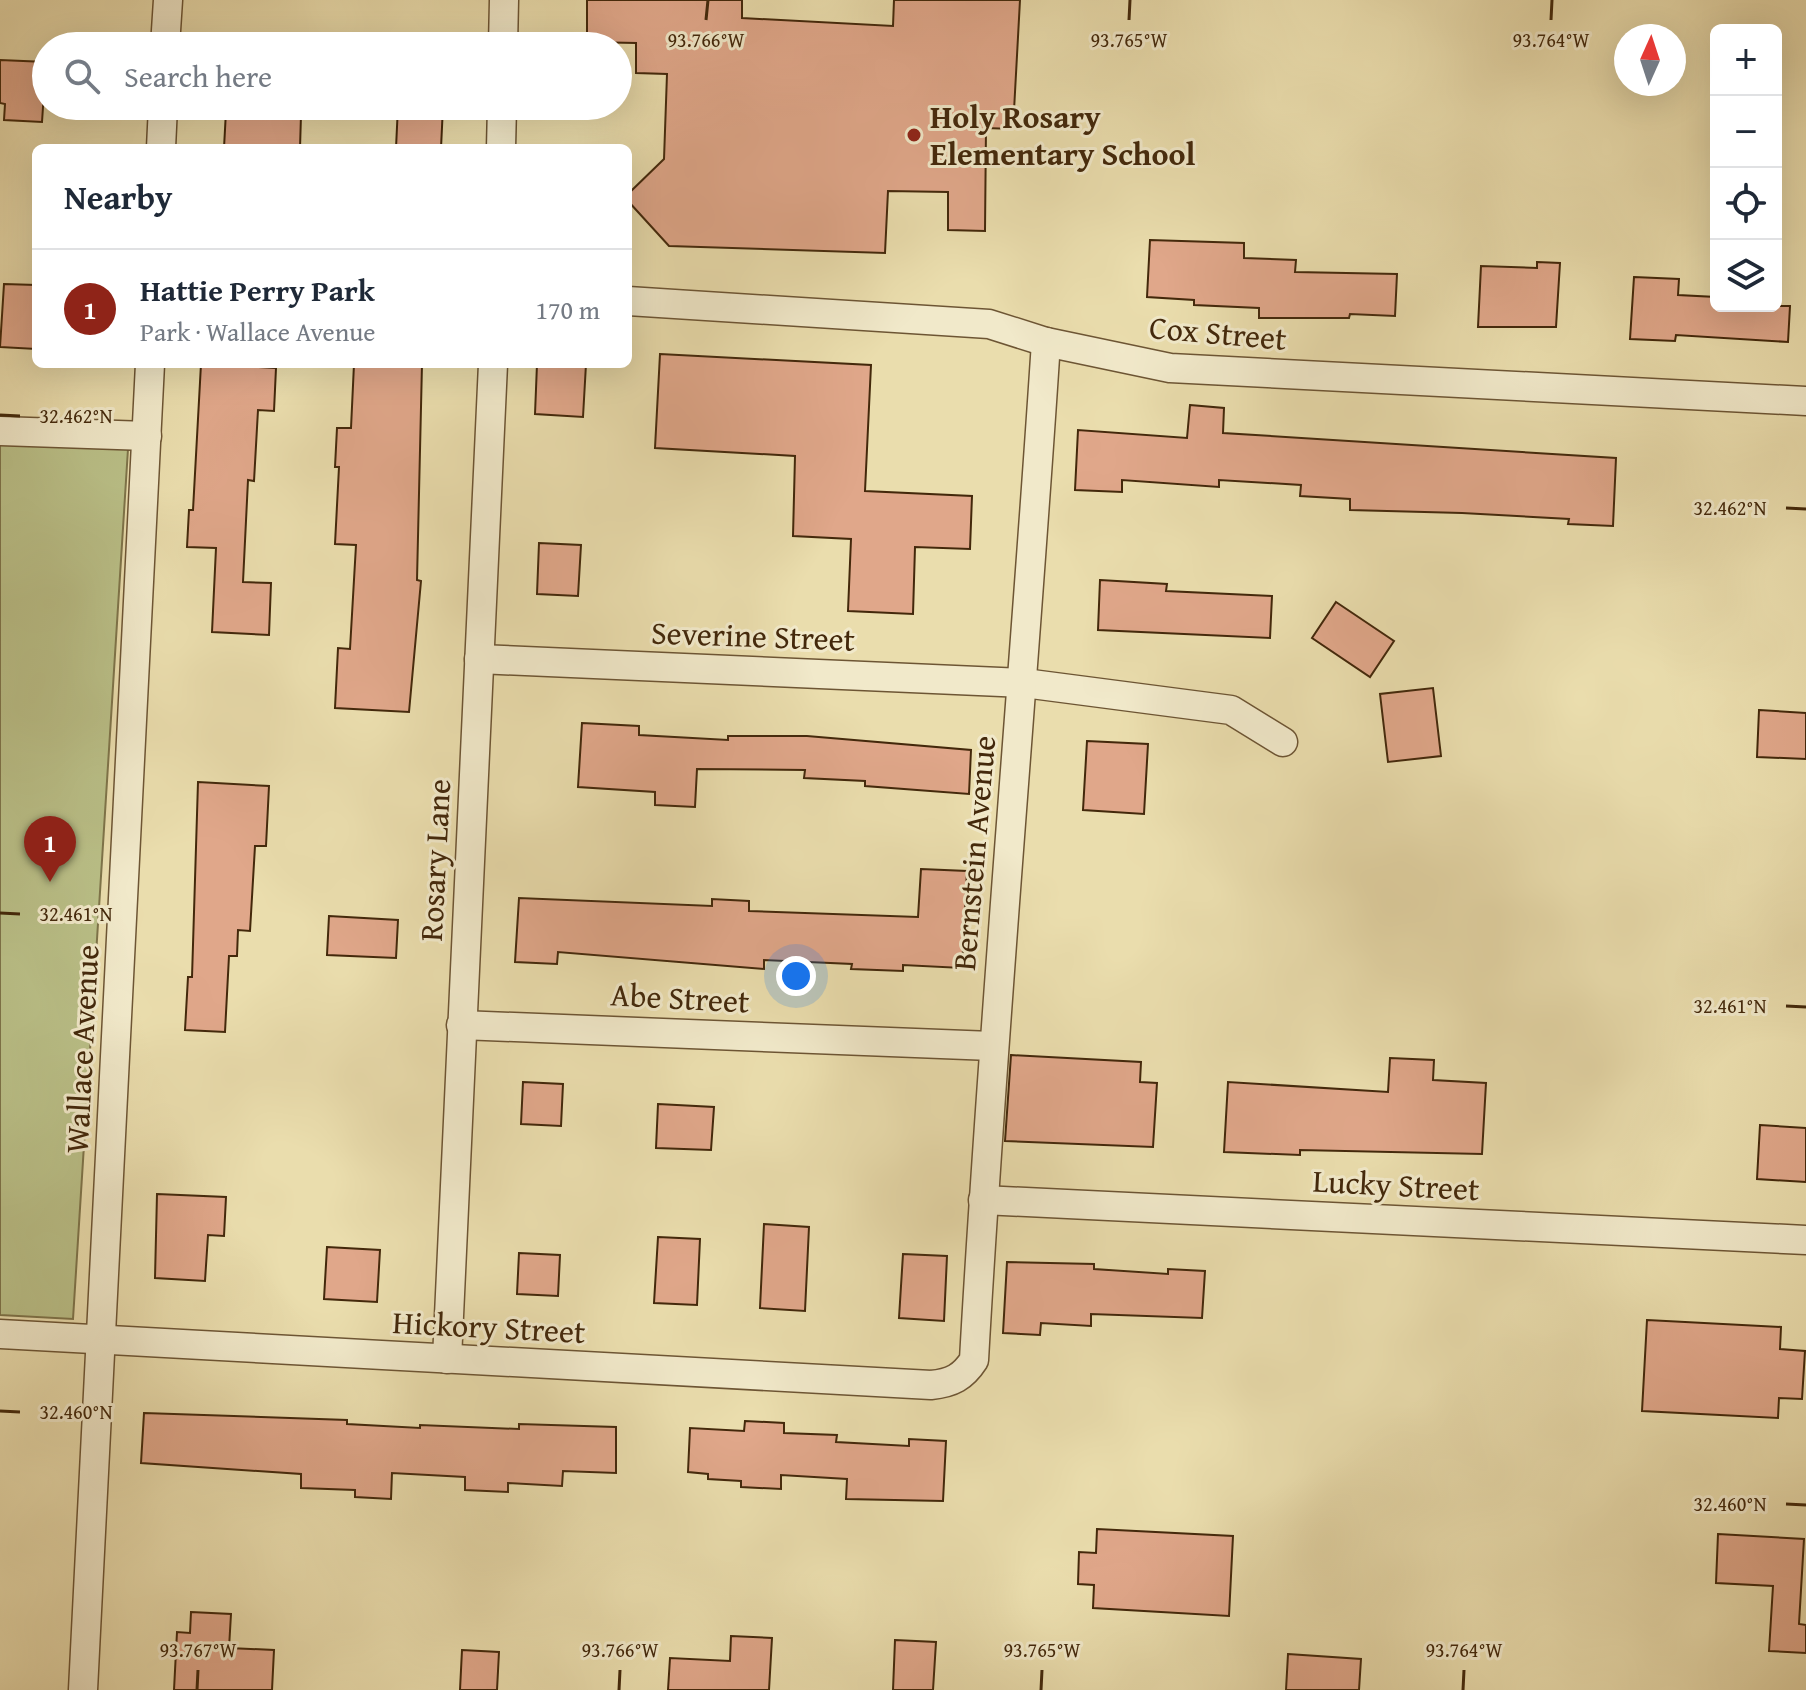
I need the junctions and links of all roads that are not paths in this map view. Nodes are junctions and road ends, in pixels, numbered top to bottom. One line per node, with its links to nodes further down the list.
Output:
1 (168, 0): 3 (street)
2 (504, 0): 4 (street)
3 (166, 32)
4 (503, 32)
5 (162, 120): 7 (street)
6 (502, 120): 8 (street)
7 (161, 144)
8 (501, 144)
9 (632, 301): 10 (street, Cox Street)
10 (1046, 342): 13 (street, Cox Street); 17 (street, Bernstein Avenue)
11 (150, 368): 15 (street, Wallace Avenue)
12 (493, 368): 16 (street, Rosary Lane)
13 (1806, 401)
14 (0, 431): 15 (street)
15 (147, 436): 24 (street, Wallace Avenue)
16 (479, 659): 17 (street, Severine Street); 19 (street, Rosary Lane)
17 (1024, 683): 18 (street, Severine Street); 20 (street, Bernstein Avenue)
18 (1283, 742)
19 (461, 1025): 20 (street, Abe Street); 25 (street, Rosary Lane)
20 (992, 1046): 21 (street, Bernstein Avenue)
21 (983, 1200): 22 (street, Lucky Street); 26 (street, Bernstein Avenue)
22 (1806, 1240)
23 (0, 1334): 24 (street, Hickory Street)
24 (102, 1339): 25 (street, Hickory Street); 27 (street, Wallace Avenue)
25 (447, 1359): 26 (street, Hickory Street)
26 (968, 1369)
27 (83, 1690)

